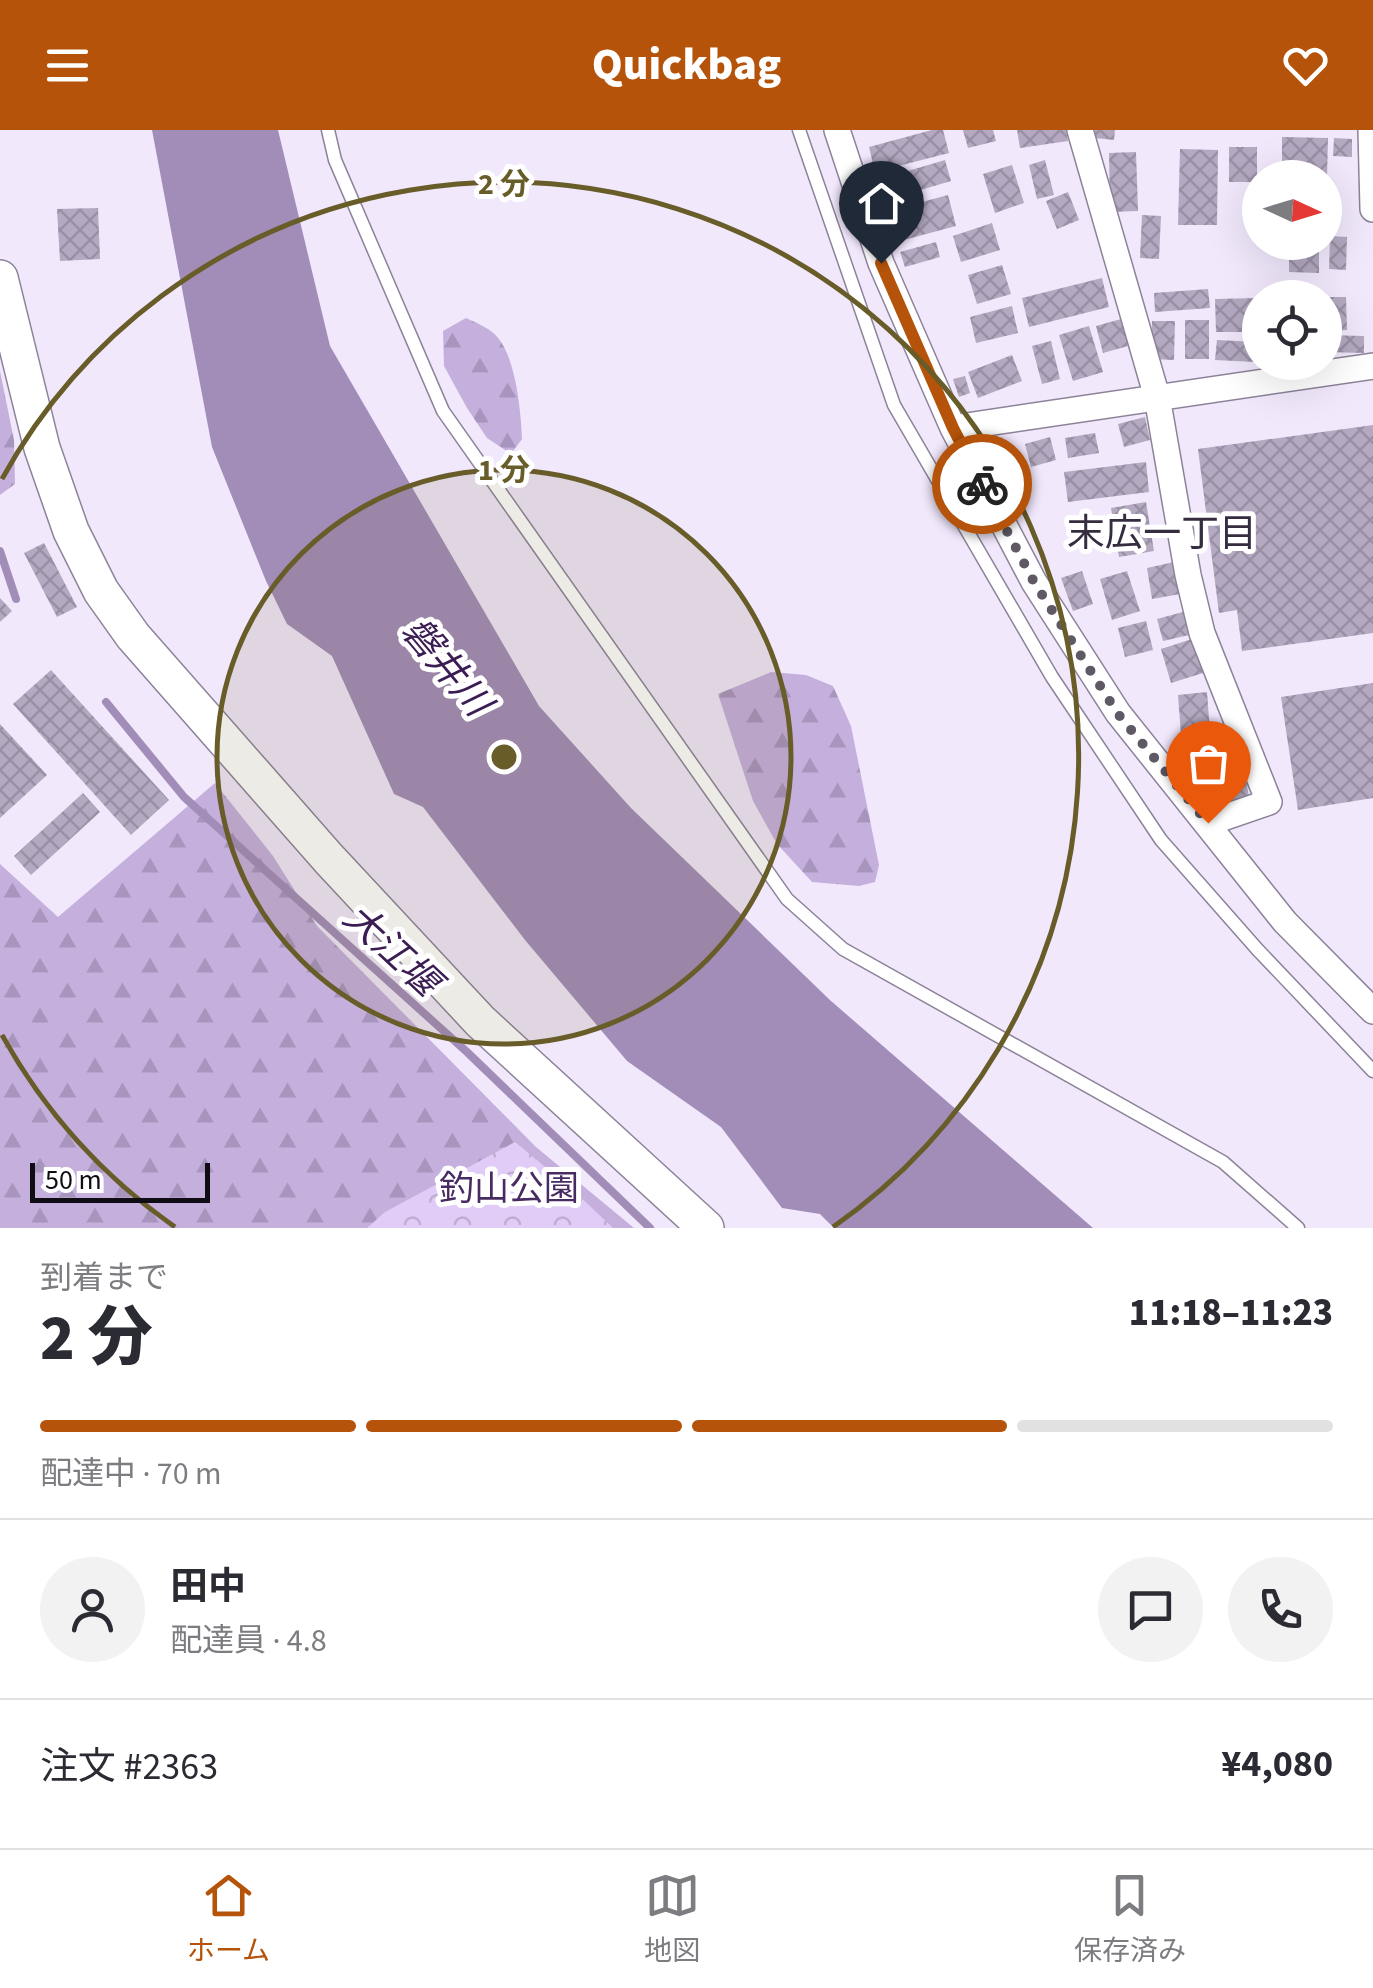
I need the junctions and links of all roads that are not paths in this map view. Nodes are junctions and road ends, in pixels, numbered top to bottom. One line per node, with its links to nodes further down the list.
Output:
1 (328, 130): 15 (lane)
2 (799, 130): 13 (lane)
3 (837, 130): 10 (street)
4 (1080, 130): 9 (street)
5 (1371, 130): 6 (street)
6 (1373, 208)
7 (3, 298): 14 (street)
8 (1373, 366): 9 (street)
9 (1156, 397): 10 (street); 11 (street)
10 (953, 428): 11 (street)
11 (1208, 823): 12 (street)
12 (1373, 1012)
13 (1373, 1071)
14 (706, 1228)
15 (1298, 1228)

